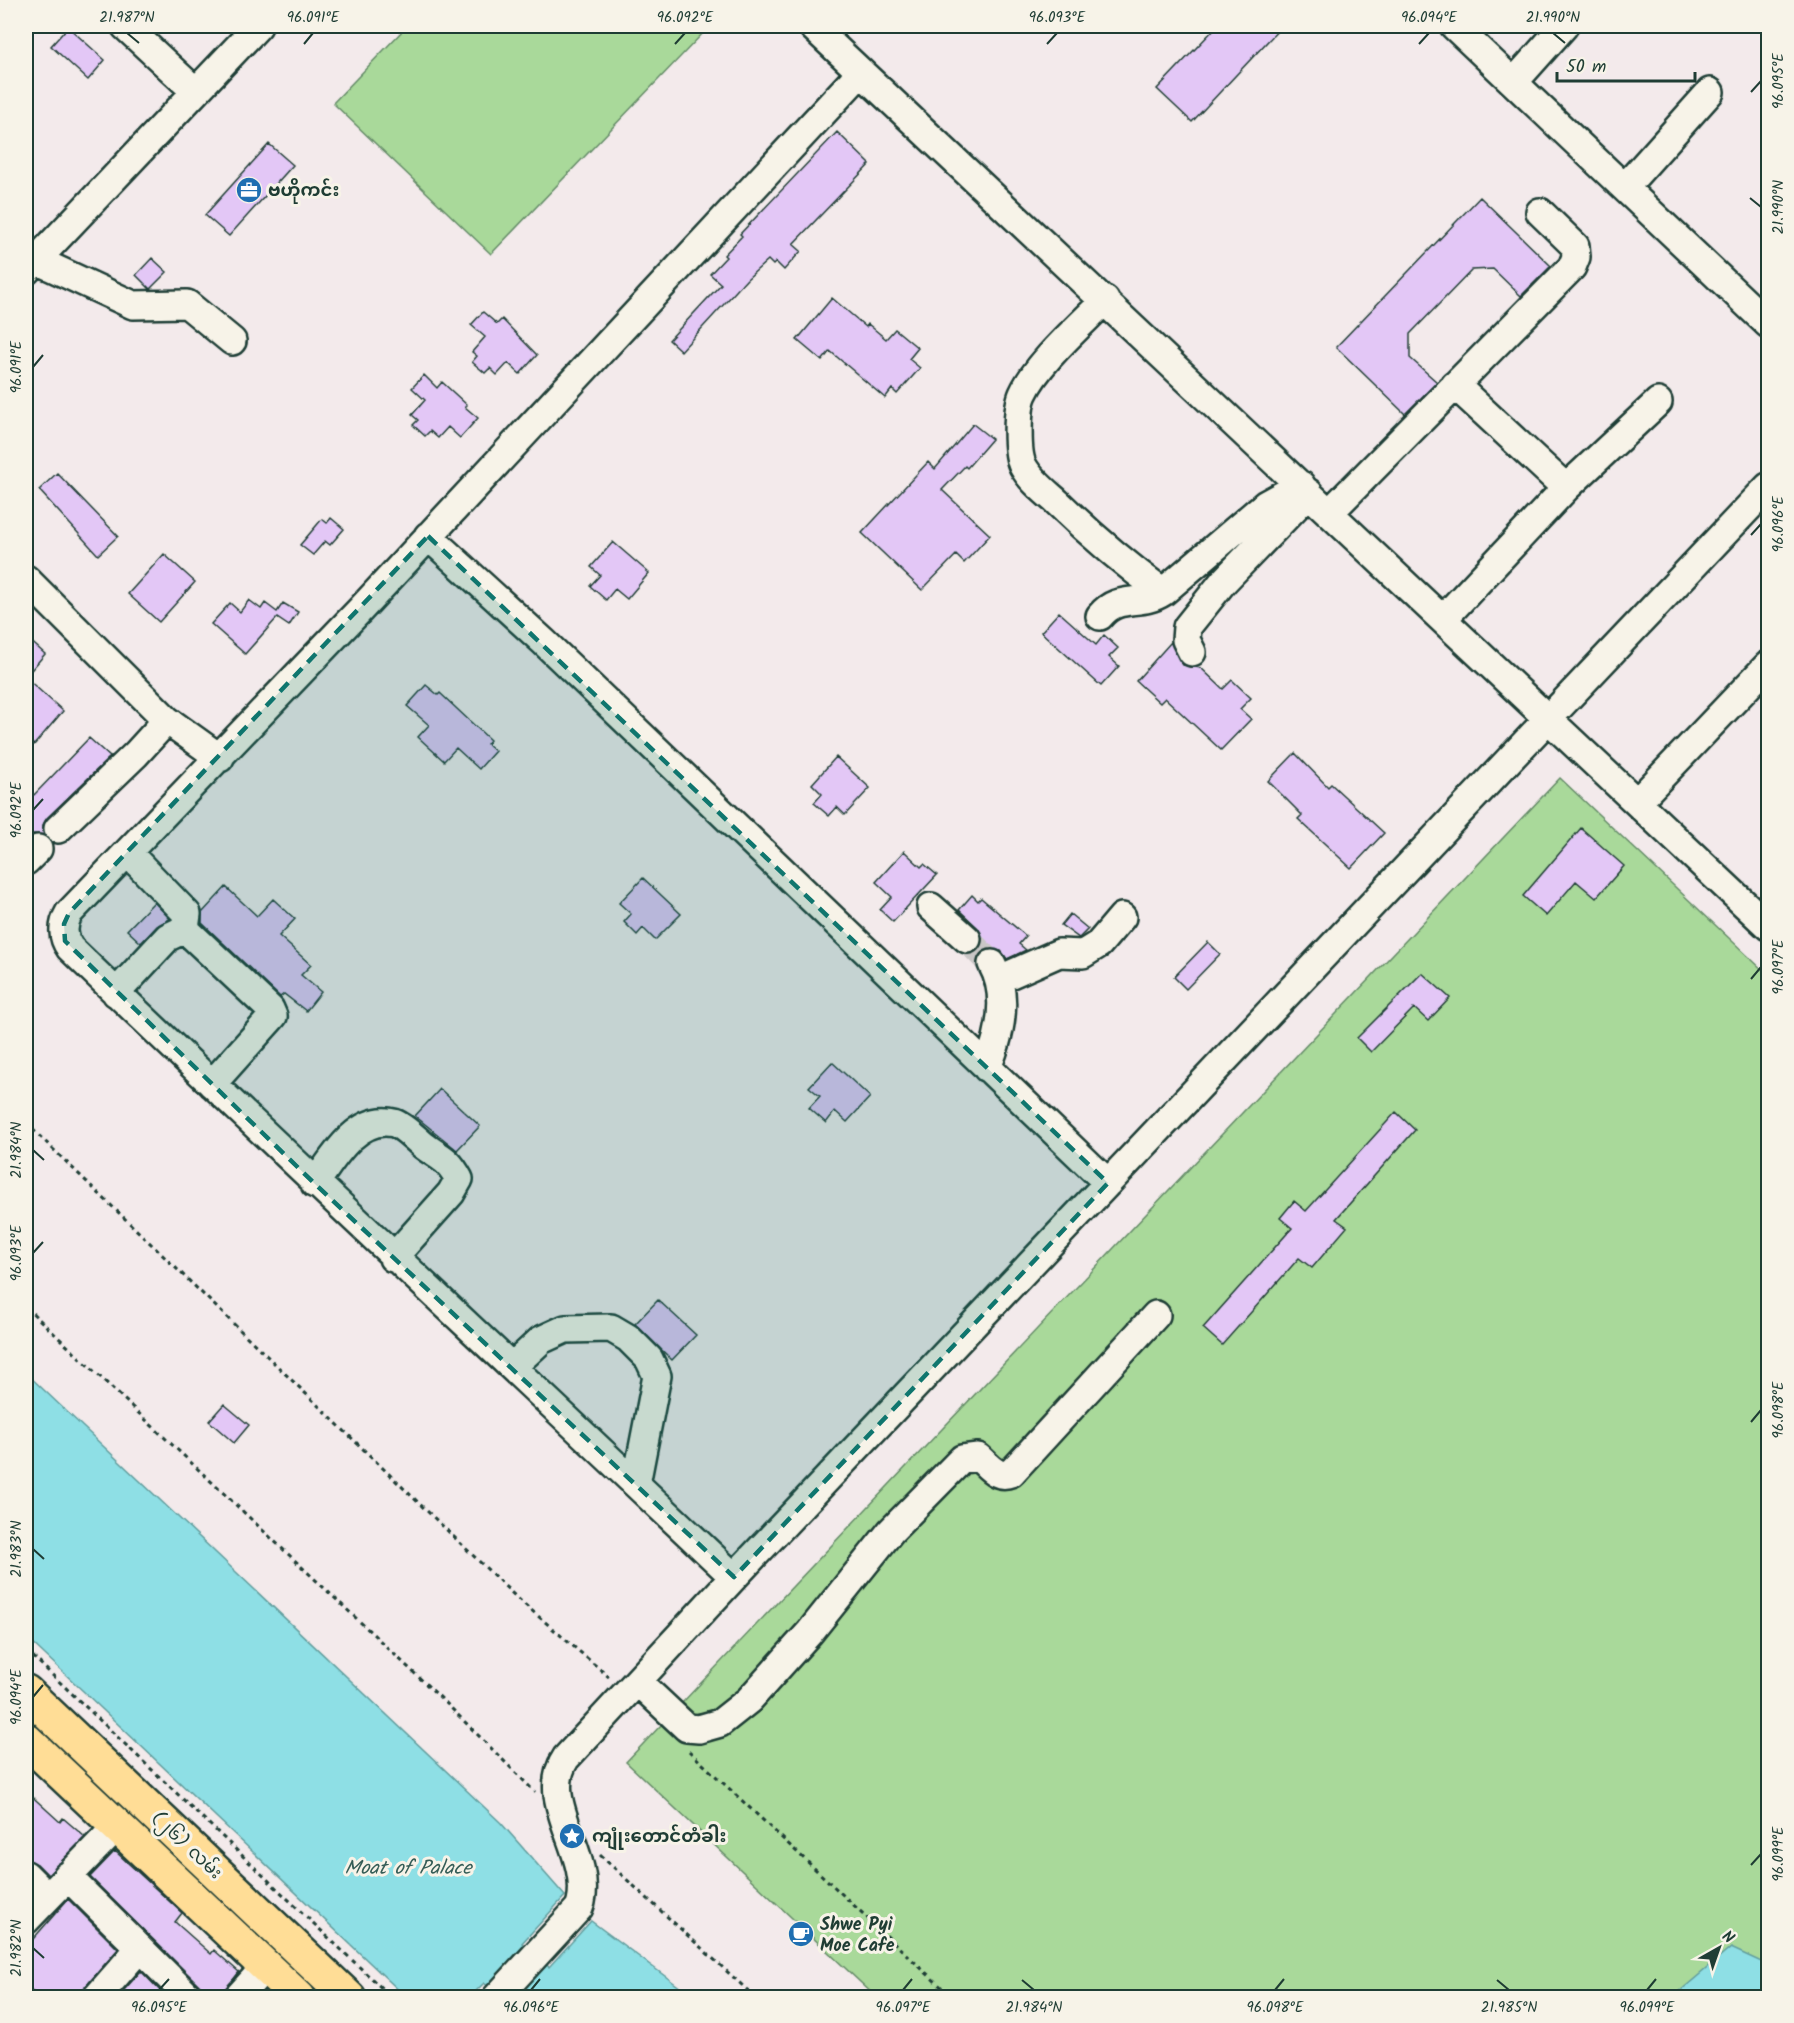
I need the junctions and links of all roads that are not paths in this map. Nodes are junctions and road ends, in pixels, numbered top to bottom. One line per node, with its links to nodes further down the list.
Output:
1 (125, 26): 8 (street)
2 (258, 26): 8 (street)
3 (812, 26): 6 (street)
4 (1454, 26): 7 (street)
5 (1564, 26): 7 (street)
6 (861, 72): 13 (street); 22 (street)
7 (1514, 82): 10 (street)
8 (195, 91): 12 (street)
9 (1710, 92): 10 (street)
10 (1625, 187): 14 (street)
11 (1540, 212): 16 (street)
12 (31, 265): 15 (street)
13 (1105, 300): 20 (street); 24 (street)
14 (1768, 324)
15 (232, 341)
16 (1455, 385): 19 (street); 21 (street)
17 (1658, 402): 19 (street)
18 (1768, 487): 29 (street)
19 (1566, 488): 26 (street)
20 (1305, 489): 21 (street); 24 (street); 27 (street)
21 (1330, 512): 26 (street)
22 (428, 536): 31 (street); 41 (street)
23 (26, 579): 30 (street)
24 (1163, 592): 25 (street)
25 (1100, 616)
26 (1443, 619): 29 (street)
27 (1192, 652)
28 (1765, 674): 32 (street)
29 (1548, 718): 32 (street); 43 (street)
30 (167, 720): 31 (street); 33 (street)
31 (219, 758): 34 (street)
32 (1638, 801): 37 (street)
33 (58, 829)
34 (129, 854): 38 (street); 40 (street)
35 (931, 907): 39 (street)
36 (1122, 917): 41 (street)
37 (1768, 926)
38 (185, 929): 40 (street); 42 (street)
39 (967, 939)
40 (116, 993): 42 (street)
41 (987, 1068): 43 (street)
42 (212, 1084): 44 (street)
43 (1108, 1183): 49 (street)
44 (315, 1184): 45 (street); 45 (street)
45 (393, 1258): 47 (street)
46 (1156, 1315): 50 (street)
47 (513, 1366): 48 (street); 48 (street)
48 (636, 1484): 49 (street)
49 (734, 1577): 50 (street)
50 (633, 1688): 65 (street)
51 (26, 1692): 64 (main road, (၂၆) လမ်း)
52 (26, 1740): 53 (main road, (၂၆) လမ်း)
53 (117, 1826): 55 (street); 59 (main road, (၂၆) လမ်း)
54 (26, 1875): 56 (street)
55 (67, 1876): 56 (street); 58 (street)
56 (48, 1897): 57 (street)
57 (26, 1920)
58 (139, 1949): 60 (street); 61 (street)
59 (266, 1966): 62 (street); 63 (main road, (၂၆) လမ်း)
60 (96, 1998)
61 (190, 1998)
62 (237, 1998)
63 (299, 1998)
64 (349, 1998)
65 (496, 1998)

